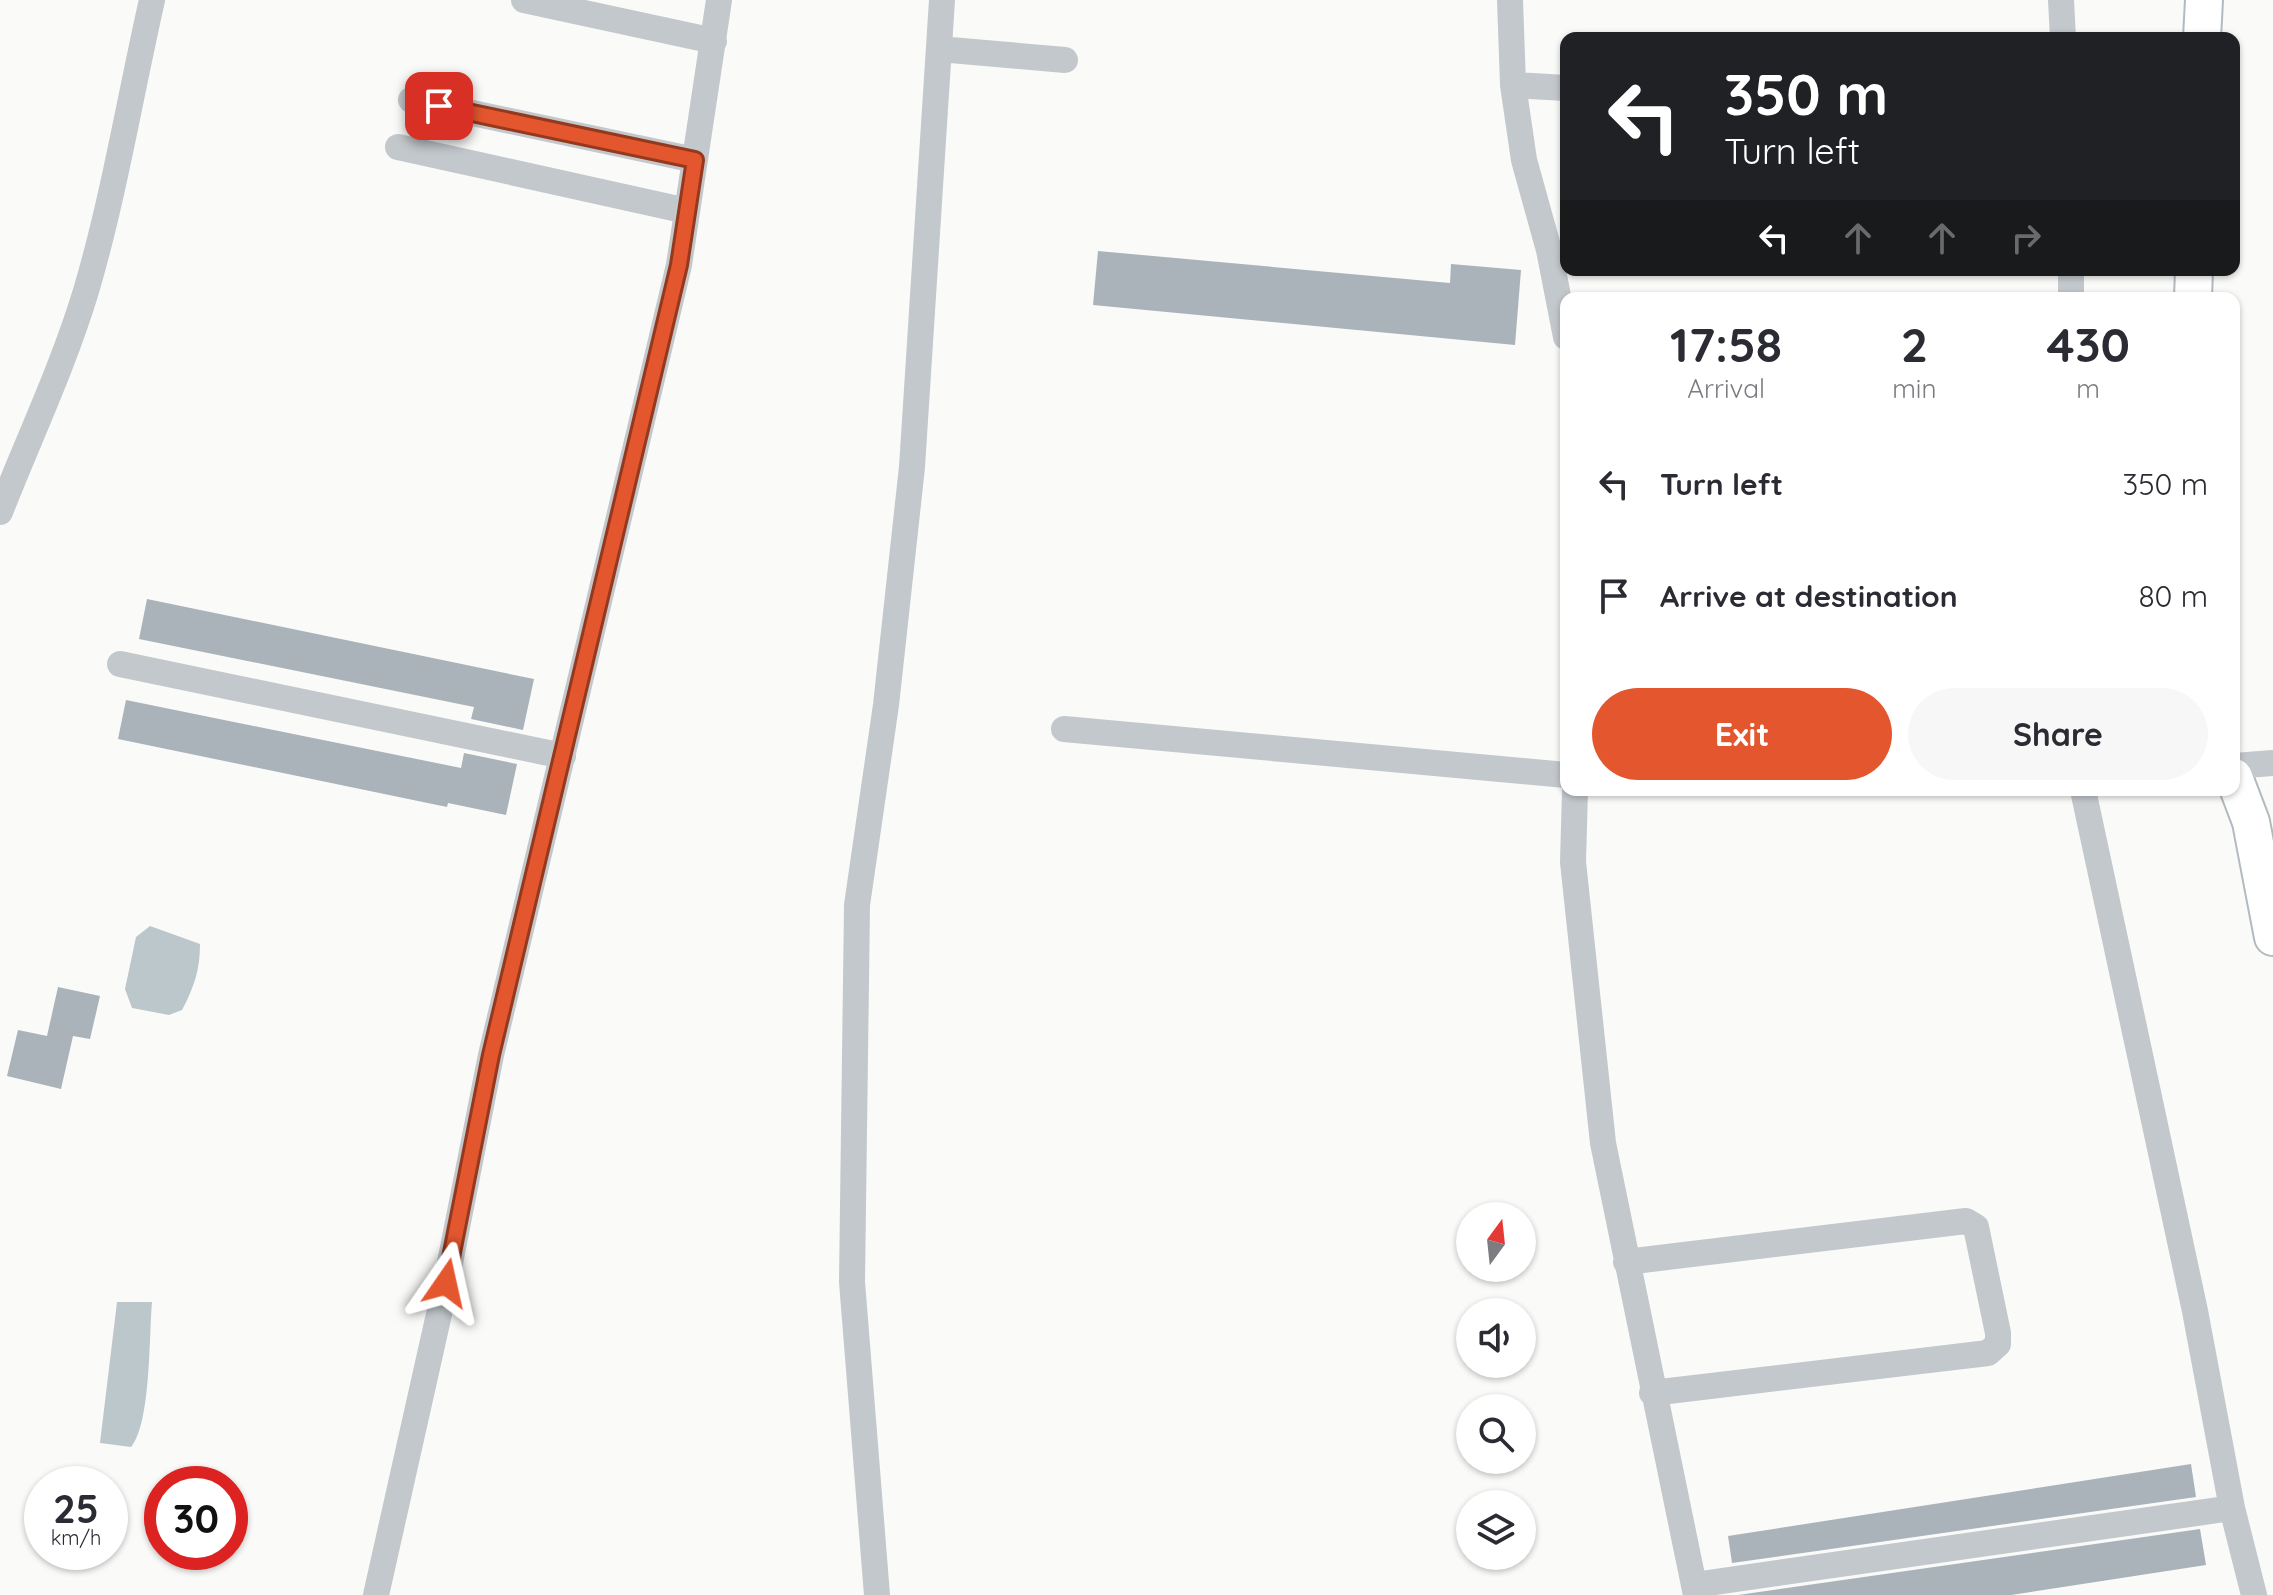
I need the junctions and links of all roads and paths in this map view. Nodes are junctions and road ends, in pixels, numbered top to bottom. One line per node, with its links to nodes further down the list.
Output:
1 (152, 0): 20 (street)
2 (524, 0): 10 (street)
3 (719, 0): 10 (street)
4 (942, 0): 11 (street)
5 (1510, 0): 13 (street)
6 (2061, 0): 8 (street)
7 (2204, 0): 9 (street)
8 (2063, 32)
9 (2202, 32)
10 (714, 41): 17 (street)
11 (939, 49): 12 (street); 36 (street)
12 (1065, 60)
13 (1513, 85): 14 (street); 19 (street)
14 (1560, 88)
15 (411, 100): 17 (street)
16 (398, 147): 18 (street)
17 (695, 160): 18 (street)
18 (687, 211): 23 (street)
19 (1560, 306)
20 (0, 512)
21 (120, 664): 23 (street)
22 (1064, 729): 26 (street)
23 (563, 756): 35 (street)
24 (2273, 763): 25 (street)
25 (2240, 766)
26 (1560, 774)
27 (2240, 793): 30 (street)
28 (1575, 796): 31 (street)
29 (2084, 796): 33 (street)
30 (2273, 937)
31 (1626, 1262): 32 (street); 32 (street)
32 (1652, 1393): 34 (street)
33 (2232, 1508): 34 (street); 37 (street)
34 (1695, 1590)
35 (376, 1595)
36 (877, 1595)
37 (2254, 1595)

